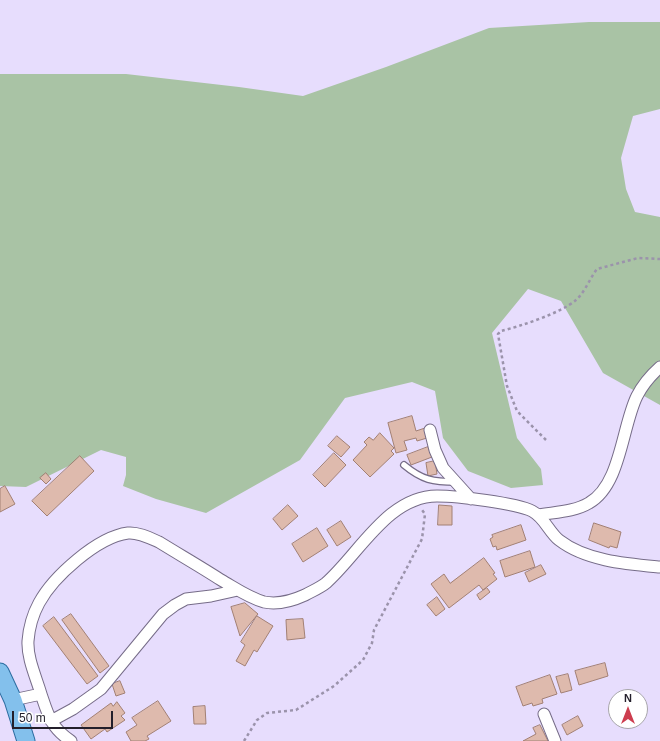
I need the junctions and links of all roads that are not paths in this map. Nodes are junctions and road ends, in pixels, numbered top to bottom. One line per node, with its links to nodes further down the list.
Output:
1 (660, 367): 6 (street)
2 (430, 430): 4 (street)
3 (404, 465): 4 (lane)
4 (456, 482): 5 (street)
5 (471, 499): 6 (street); 8 (street)
6 (538, 515): 7 (street)
7 (660, 567)
8 (238, 590): 10 (street); 13 (street)
9 (0, 672): 11 (main road)
10 (41, 694): 11 (street); 13 (street)
11 (7, 703): 14 (main road)
12 (544, 714): 16 (street)
13 (51, 722): 15 (street)
14 (26, 741)
15 (71, 741)
16 (555, 741)

